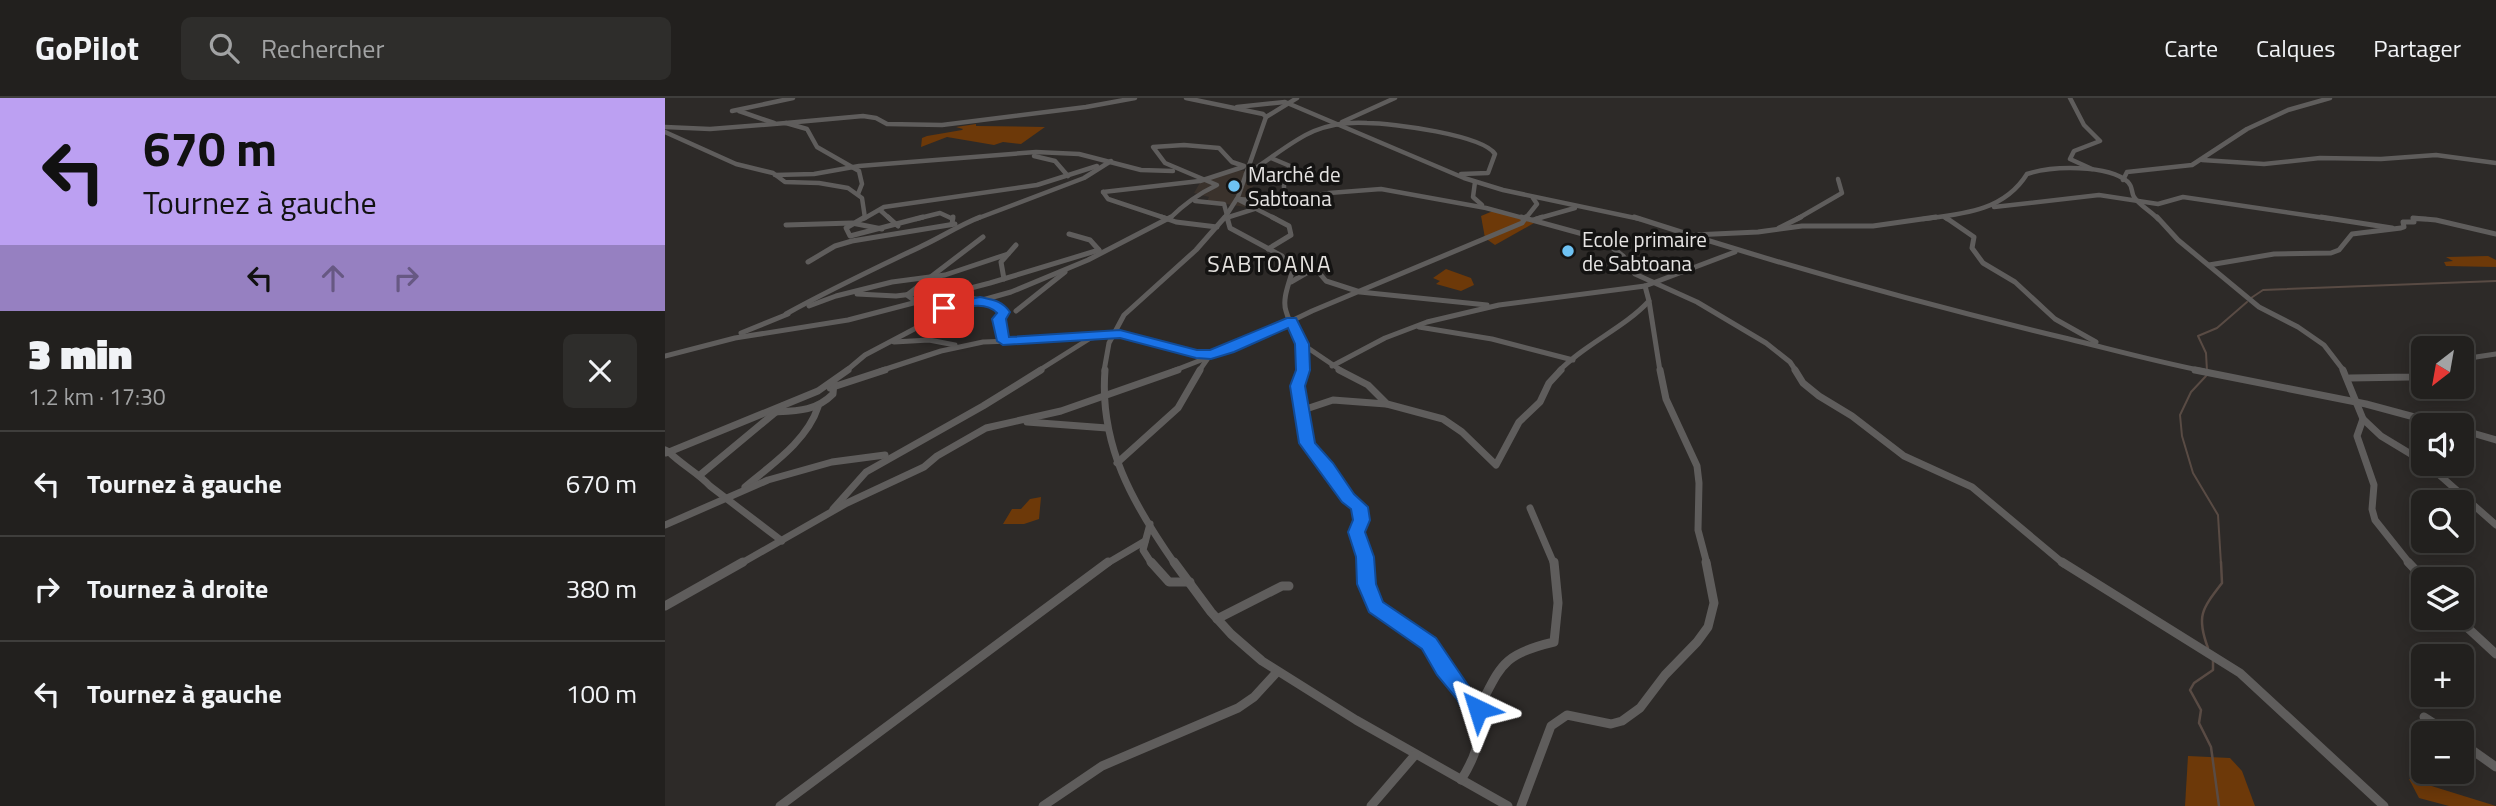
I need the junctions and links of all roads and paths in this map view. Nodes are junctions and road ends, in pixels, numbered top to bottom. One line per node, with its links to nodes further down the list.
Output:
1 (793, 98): 13 (street)
2 (1135, 98): 14 (street)
3 (1186, 98): 8 (street)
4 (1297, 98): 10 (street)
5 (1395, 98): 15 (street)
6 (2070, 98): 25 (street)
7 (2330, 98): 19 (street)
8 (1199, 99): 11 (street)
9 (1265, 101): 10 (street); 11 (street); 12 (street)
10 (1290, 103): 12 (street); 15 (street)
11 (1237, 107): 12 (street)
12 (1265, 116): 23 (street)
13 (776, 123): 14 (street); 16 (street)
14 (786, 123): 22 (street)
15 (1340, 125): 18 (street); 27 (street); 27 (street)
16 (665, 129): 28 (street)
17 (1019, 154): 20 (street); 22 (street); 29 (street)
18 (1271, 158): 24 (street); 30 (street)
19 (2202, 160): 21 (street); 33 (street)
20 (1111, 161): 26 (street); 29 (street); 51 (street)
21 (2496, 163)
22 (854, 167): 28 (street); 35 (street)
23 (1246, 167): 24 (street); 26 (street); 31 (street); 37 (street)
24 (1258, 168): 30 (street)
25 (2092, 170): 33 (street); 43 (street)
26 (1183, 172): 31 (street)
27 (1455, 174): 34 (street)
28 (775, 175): 35 (street)
29 (1068, 176): 45 (street)
30 (1284, 178): 40 (street)
31 (1209, 179): 38 (street); 49 (street)
32 (1838, 179): 59 (street)
33 (2123, 180): 39 (street)
34 (1475, 182): 36 (street); 44 (street)
35 (858, 194): 48 (street)
36 (1528, 196): 42 (street); 50 (street)
37 (1237, 199): 40 (street); 41 (street); 46 (street)
38 (1194, 201): 46 (street); 49 (street)
39 (2140, 201): 43 (street); 57 (street); 72 (street)
40 (1278, 202): 41 (street); 44 (street)
41 (1254, 207): 46 (street); 67 (street)
42 (1588, 207): 50 (street); 62 (street)
43 (1990, 207): 47 (street)
44 (1486, 208): 50 (street)
45 (880, 210): 48 (street); 55 (street)
46 (1228, 216): 56 (street); 67 (street)
47 (1940, 216): 59 (street); 105 (street)
48 (865, 218): 52 (street)
49 (1169, 219): 56 (street); 65 (street)
50 (1527, 220): 79 (street); 83 (street)
51 (966, 222): 53 (street); 86 (street)
52 (857, 223): 54 (street); 58 (street); 58 (street)
53 (952, 224): 55 (street); 60 (street)
54 (786, 225)
55 (897, 225): 58 (street); 60 (street)
56 (1217, 227): 98 (street)
57 (2392, 228): 63 (street); 72 (street)
58 (882, 229)
59 (1769, 231): 62 (street)
60 (904, 232): 71 (street)
61 (1069, 234): 68 (street)
62 (1685, 234): 69 (street)
63 (2496, 234)
64 (983, 237): 76 (street)
65 (1123, 240): 68 (street); 73 (street)
66 (1016, 245): 70 (street)
67 (1268, 249): 78 (street)
68 (1100, 250): 75 (street)
69 (1736, 252): 79 (street); 105 (street)
70 (1009, 254): 74 (street); 76 (street)
71 (808, 262)
72 (2209, 265): 113 (street)
73 (1071, 267): 89 (street); 94 (street)
74 (1004, 271): 75 (street); 77 (street)
75 (1029, 271): 77 (street)
76 (927, 279): 82 (street); 85 (street); 87 (street)
77 (1004, 279): 81 (street)
78 (1290, 282): 83 (street); 96 (street)
79 (1655, 283): 80 (street); 164 (street)
80 (1646, 286): 90 (street); 93 (street)
81 (972, 287): 82 (street); 84 (street)
82 (935, 291): 84 (street); 87 (street)
83 (1360, 292): 93 (street); 96 (street)
84 (948, 293): 89 (street); 91 (street)
85 (849, 294): 87 (street); 88 (street)
86 (822, 295): 88 (street); 95 (street)
87 (907, 295): 91 (street)
88 (837, 296): 95 (street)
89 (980, 301): 92 (street); 101 (street)
90 (1649, 301): 110 (street); 163 (street)
91 (913, 303): 92 (street); 100 (street)
92 (969, 304): 102 (street)
93 (1499, 305): 97 (street)
94 (1016, 311)
95 (786, 314): 100 (street)
96 (1291, 321): 103 (street); 107 (street)
97 (1414, 326): 110 (street); 111 (street)
98 (1112, 335): 99 (street); 107 (street); 115 (street)
99 (1091, 338): 101 (street); 138 (street)
100 (724, 340): 108 (street)
101 (1003, 341): 104 (street)
102 (890, 343): 104 (street); 114 (street)
103 (1302, 344): 111 (street); 120 (street)
104 (964, 345): 114 (street)
105 (2109, 349): 117 (street)
106 (2496, 354): 109 (street)
107 (1211, 355): 115 (street); 132 (street)
108 (665, 356)
109 (2475, 357)
110 (1573, 360): 118 (street)
111 (1332, 366): 118 (street)
112 (2411, 377): 113 (street)
113 (2350, 378): 117 (street)
114 (834, 384): 116 (street); 119 (street)
115 (1105, 396): 125 (street); 126 (street)
116 (789, 401): 121 (street); 122 (street)
117 (2357, 403): 123 (street); 124 (street)
118 (1387, 404): 120 (street)
119 (818, 407): 121 (street); 135 (street)
120 (1303, 410): 152 (street)
121 (776, 412): 122 (street); 133 (street)
122 (759, 414): 129 (street)
123 (2411, 417)
124 (2363, 419): 130 (street); 144 (street)
125 (1023, 421): 126 (street); 138 (street)
126 (1107, 428): 132 (street)
127 (2474, 434): 128 (street)
128 (2496, 440)
129 (666, 452): 133 (street)
130 (2411, 454)
131 (885, 455): 135 (street)
132 (1117, 463): 140 (street)
133 (701, 475): 136 (street)
134 (2440, 476): 141 (street)
135 (742, 490): 136 (street)
136 (728, 498): 139 (street); 142 (street)
137 (1530, 508): 152 (street)
138 (830, 513): 142 (street)
139 (666, 523)
140 (1150, 523): 143 (street); 145 (street)
141 (2496, 525)
142 (782, 541): 147 (street)
143 (1145, 541): 145 (street); 159 (street)
144 (2413, 567)
145 (1189, 582): 148 (street)
146 (1289, 586): 148 (street)
147 (665, 606)
148 (1217, 619): 151 (street)
149 (2470, 630): 150 (street)
150 (2496, 654)
151 (1277, 672): 156 (street); 160 (street)
152 (1475, 715): 158 (street)
153 (2424, 717): 154 (street)
154 (2430, 721)
155 (2474, 751): 157 (street)
156 (1415, 755): 158 (street); 161 (street)
157 (2496, 767)
158 (1461, 780): 162 (street)
159 (780, 806)
160 (1043, 806)
161 (1371, 806)
162 (1508, 806)
163 (1521, 806)
164 (2384, 806)

